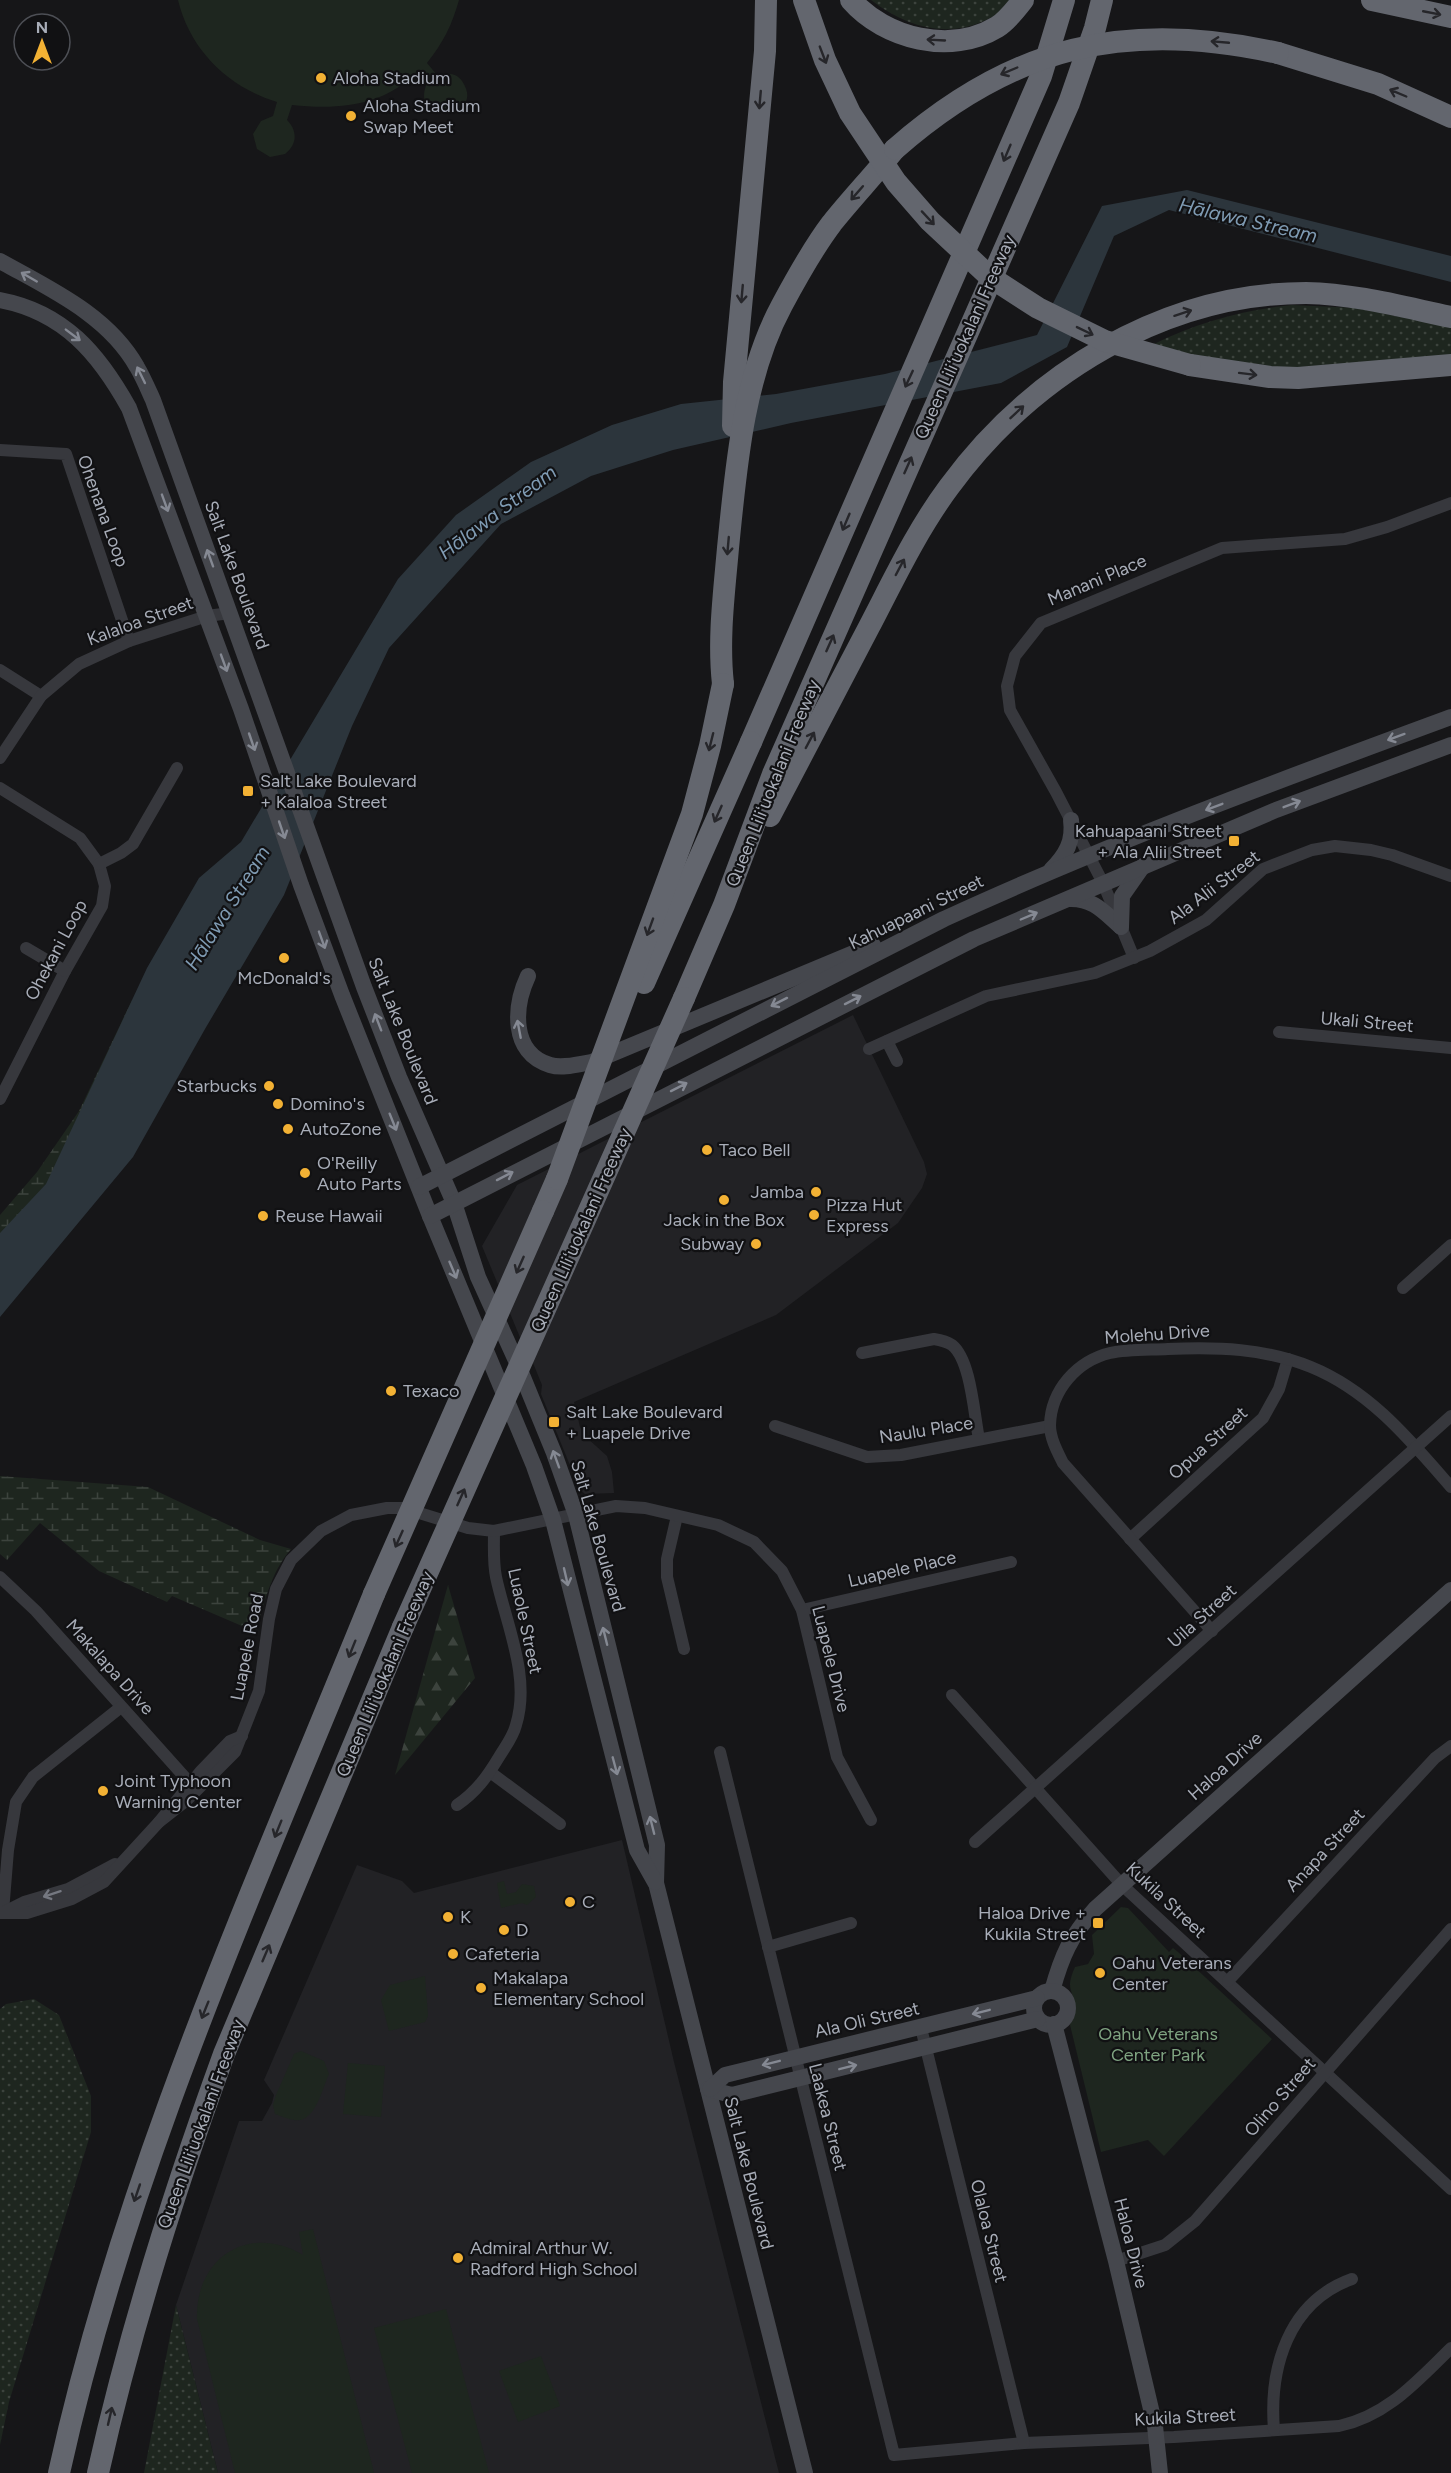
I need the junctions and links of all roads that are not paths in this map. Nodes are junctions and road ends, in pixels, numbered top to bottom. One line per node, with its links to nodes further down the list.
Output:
1 (766, 0): 16 (highway, one-way to 16)
2 (804, 0): 15 (highway, one-way to 15, bridge)
3 (851, 0): 4 (highway, one-way to 3)
4 (1023, 0)
5 (1064, 0): 51 (highway, Queen Liliʻuokalani Freeway, one-way to 51, bridge)
6 (1102, 0): 10 (highway, Queen Liliʻuokalani Freeway)
7 (1113, 0): 10 (highway)
8 (1372, 0): 9 (highway, one-way to 9)
9 (1451, 17)
10 (1069, 103): 28 (highway, Queen Liliʻuokalani Freeway, one-way to 10)
11 (1451, 117): 16 (highway, one-way to 16, bridge)
12 (0, 261): 19 (main road, Salt Lake Boulevard, one-way to 12)
13 (0, 300): 20 (main road, Salt Lake Boulevard, one-way to 20)
14 (1451, 317): 28 (highway, one-way to 14)
15 (1451, 365)
16 (745, 380): 51 (highway, one-way to 51, bridge)
17 (0, 450): 21 (street, Ohenana Loop)
18 (1451, 503): 30 (street, Manani Place)
19 (230, 613): 20 (street, Kalaloa Street); 50 (main road, Salt Lake Boulevard, one-way to 19)
20 (207, 616): 21 (street, Kalaloa Street); 52 (main road, Salt Lake Boulevard, one-way to 52)
21 (129, 641): 23 (street, Kalaloa Street)
22 (0, 670): 23 (street)
23 (41, 696): 26 (street, Kalaloa Street)
24 (1451, 717): 31 (main road, Kahuapaani Street, one-way to 31)
25 (1451, 745): 33 (main road, one-way to 25)
26 (0, 758)
27 (177, 768): 32 (street)
28 (778, 783): 113 (highway, Queen Liliʻuokalani Freeway, one-way to 28, bridge)
29 (0, 788): 32 (street, Ohekani Loop)
30 (1071, 820): 31 (street, Manani Place); 34 (main road)
31 (1088, 856): 34 (main road, Kahuapaani Street); 36 (street, Manani Place)
32 (99, 864): 42 (street, Ohekani Loop)
33 (1144, 865): 36 (main road); 39 (main road)
34 (1048, 873): 38 (main road, Kahuapaani Street)
35 (1451, 876): 41 (street, Ala Alii Street)
36 (1102, 883): 37 (main road); 39 (street, Manani Place)
37 (1069, 899): 39 (main road); 53 (main road, one-way to 37)
38 (944, 919): 43 (main road, one-way to 43); 50 (main road, Kahuapaani Street, one-way to 50)
39 (1121, 927): 41 (street, Manani Place)
40 (27, 948): 42 (street)
41 (1134, 958): 45 (street, Ala Alii Street)
42 (65, 971): 49 (street, Ohekani Loop)
43 (528, 976)
44 (1279, 1032): 46 (street, Ukali Street)
45 (887, 1041): 47 (street, Ala Alii Street); 48 (street)
46 (1451, 1048)
47 (869, 1049)
48 (897, 1061)
49 (0, 1099)
50 (441, 1175): 52 (main road, Kahuapaani Street); 53 (main road, Salt Lake Boulevard)
51 (557, 1179): 112 (highway, Queen Liliʻuokalani Freeway, one-way to 112, bridge)
52 (419, 1187): 54 (main road, Salt Lake Boulevard)
53 (454, 1203): 54 (main road); 65 (main road, Salt Lake Boulevard, one-way to 53)
54 (430, 1216): 67 (main road, Salt Lake Boulevard, one-way to 67)
55 (1451, 1245): 56 (street)
56 (1403, 1288)
57 (862, 1353): 62 (street)
58 (1288, 1359): 61 (street, Molehu Drive); 63 (street, Molehu Drive); 69 (street, Opua Street)
59 (1451, 1416): 63 (street, Uila Street)
60 (775, 1426): 62 (street, Naulu Place)
61 (1050, 1426): 62 (street, Naulu Place); 69 (street)
62 (979, 1439)
63 (1416, 1447): 64 (street, Molehu Drive); 74 (street, Uila Street)
64 (1451, 1487)
65 (576, 1515): 66 (street, Luapele Drive); 67 (street, Luapele Drive); 89 (main road, Salt Lake Boulevard, one-way to 65)
66 (677, 1516): 73 (street, Luapele Drive); 75 (street)
67 (553, 1520): 68 (street, Luapele Road); 89 (main road, Salt Lake Boulevard, one-way to 89)
68 (494, 1531): 78 (street, Luapele Road); 81 (street, Luaole Street)
69 (1130, 1539): 74 (street)
70 (1011, 1562): 73 (street, Luapele Place)
71 (0, 1577): 77 (street, Makalapa Drive)
72 (1451, 1590): 90 (main road, Haloa Drive)
73 (802, 1610): 85 (street, Luapele Drive)
74 (1212, 1631): 83 (street, Uila Street)
75 (684, 1649)
76 (952, 1695): 83 (street, Kukila Street)
77 (121, 1707): 82 (street, Makalapa Drive); 91 (street, Luapele Road)
78 (242, 1736): 82 (street, Luapele Road); 86 (street, Luapele Road)
79 (1451, 1746): 95 (street, Anapa Street)
80 (720, 1752): 94 (street, Laakea Street)
81 (490, 1772): 84 (street, Luaole Street); 87 (street)
82 (190, 1783): 86 (street, Luapele Road)
83 (1034, 1790): 88 (street, Uila Street); 90 (street, Kukila Street)
84 (457, 1805)
85 (871, 1820)
86 (159, 1822): 91 (street, Luapele Road)
87 (561, 1824)
88 (975, 1842)
89 (656, 1883): 103 (main road, Salt Lake Boulevard)
90 (1122, 1886): 95 (street, Kukila Street); 96 (main road, Haloa Drive)
91 (2, 1912)
92 (851, 1923): 94 (street)
93 (1451, 1929): 101 (street, Olino Street)
94 (768, 1947): 100 (street, Laakea Street)
95 (1228, 1982): 101 (street, Kukila Street)
96 (1045, 1994): 97 (main road); 97 (main road); 98 (main road, Ala Oli Street, one-way to 98)
97 (1046, 2021): 99 (main road); 105 (main road, Haloa Drive)
98 (921, 2028): 99 (street, Olaloa Street); 100 (main road, Ala Oli Street)
99 (925, 2048): 102 (main road, one-way to 99); 110 (street, Olaloa Street)
100 (795, 2057): 102 (street, Laakea Street); 103 (main road, Ala Oli Street, one-way to 103)
101 (1325, 2073): 104 (street, Kukila Street); 105 (street, Olino Street)
102 (801, 2079): 103 (main road); 111 (street, Laakea Street)
103 (709, 2089): 114 (main road, Salt Lake Boulevard)
104 (1451, 2189)
105 (1116, 2261): 109 (main road, Haloa Drive)
106 (1352, 2278): 108 (street)
107 (1451, 2348): 108 (street, Kukila Street)
108 (1274, 2430): 109 (street, Kukila Street)
109 (1157, 2438): 110 (street, Kukila Street); 115 (main road, Haloa Drive)
110 (1024, 2443): 111 (street, Kukila Street)
111 (894, 2455)
112 (59, 2473)
113 (98, 2473)
114 (805, 2473)
115 (1160, 2473)

